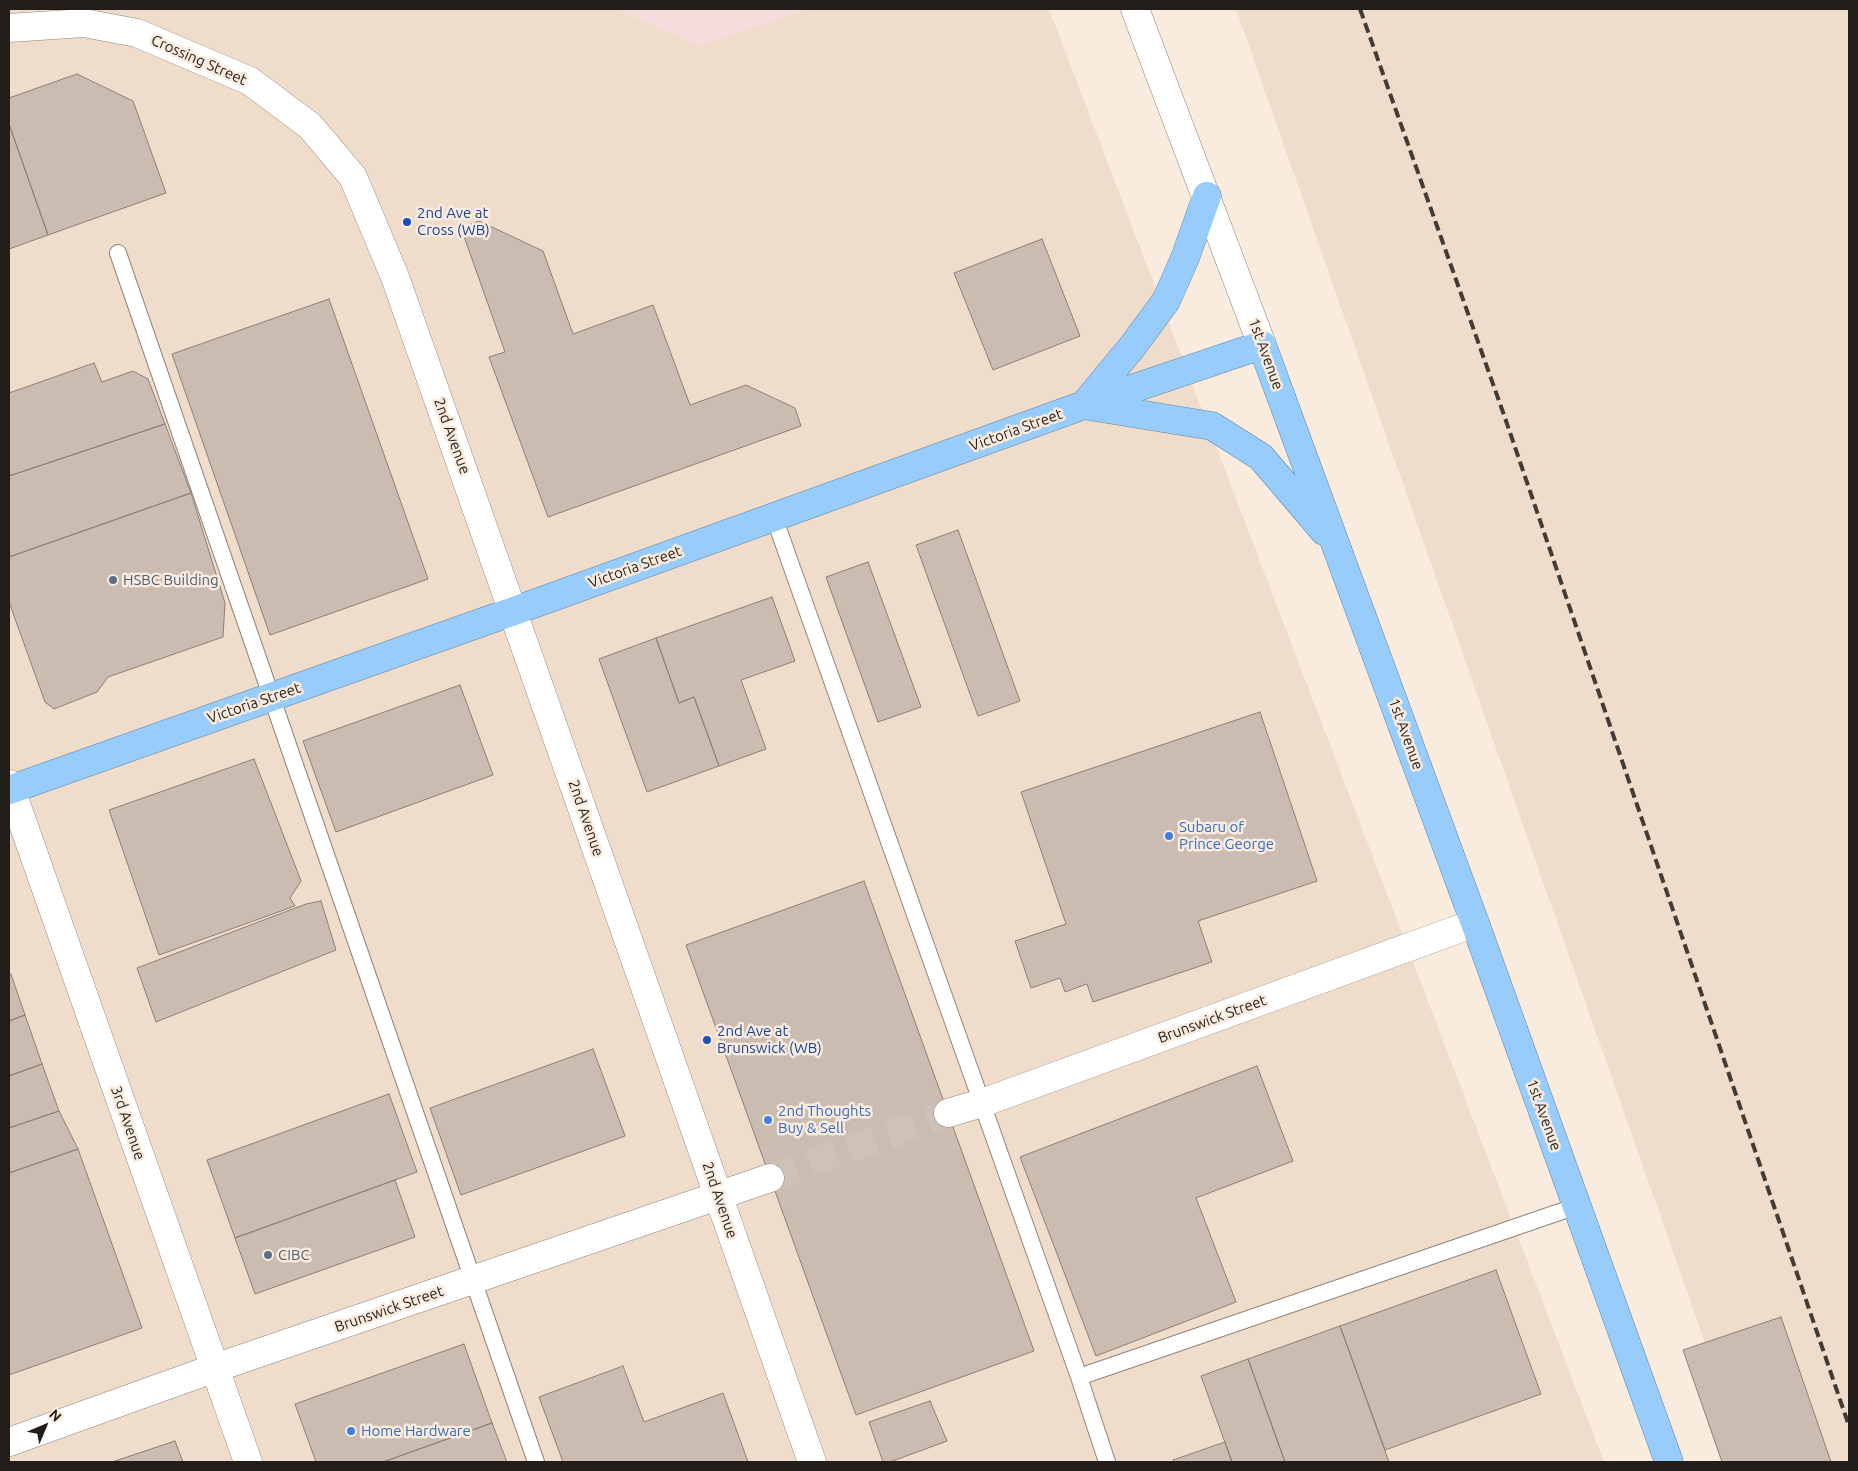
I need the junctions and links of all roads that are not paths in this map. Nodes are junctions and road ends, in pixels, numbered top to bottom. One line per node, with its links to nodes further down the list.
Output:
1 (1135, 9): 4 (main road, 1st Avenue)
2 (13, 29): 3 (main road, Crossing Street)
3 (353, 177): 10 (main road, 2nd Avenue)
4 (1207, 196): 6 (main road, 1st Avenue); 7 (highway)
5 (118, 253): 11 (lane)
6 (1262, 345): 7 (highway, Victoria Street); 9 (highway, 1st Avenue)
7 (1084, 405): 8 (highway, Victoria Street); 9 (highway)
8 (774, 517): 10 (highway, Victoria Street); 14 (lane)
9 (1336, 546): 13 (highway, 1st Avenue)
10 (514, 611): 11 (highway, Victoria Street); 17 (main road, 2nd Avenue)
11 (271, 697): 12 (highway, Victoria Street); 19 (lane)
12 (9, 788): 20 (main road, 3rd Avenue)
13 (1475, 922): 14 (main road, Brunswick Street); 18 (highway, 1st Avenue)
14 (982, 1103): 15 (main road, Brunswick Street); 21 (lane)
15 (948, 1113)
16 (770, 1178): 17 (main road, Brunswick Street)
17 (718, 1195): 19 (main road, Brunswick Street); 25 (main road, 2nd Avenue)
18 (1577, 1206): 21 (lane); 27 (highway, 1st Avenue)
19 (473, 1280): 20 (main road, Brunswick Street); 24 (lane)
20 (215, 1368): 22 (main road, Brunswick Street); 23 (main road, 3rd Avenue)
21 (1079, 1377): 26 (lane)
22 (9, 1442)
23 (248, 1462)
24 (536, 1462)
25 (812, 1462)
26 (1107, 1462)
27 (1669, 1462)

